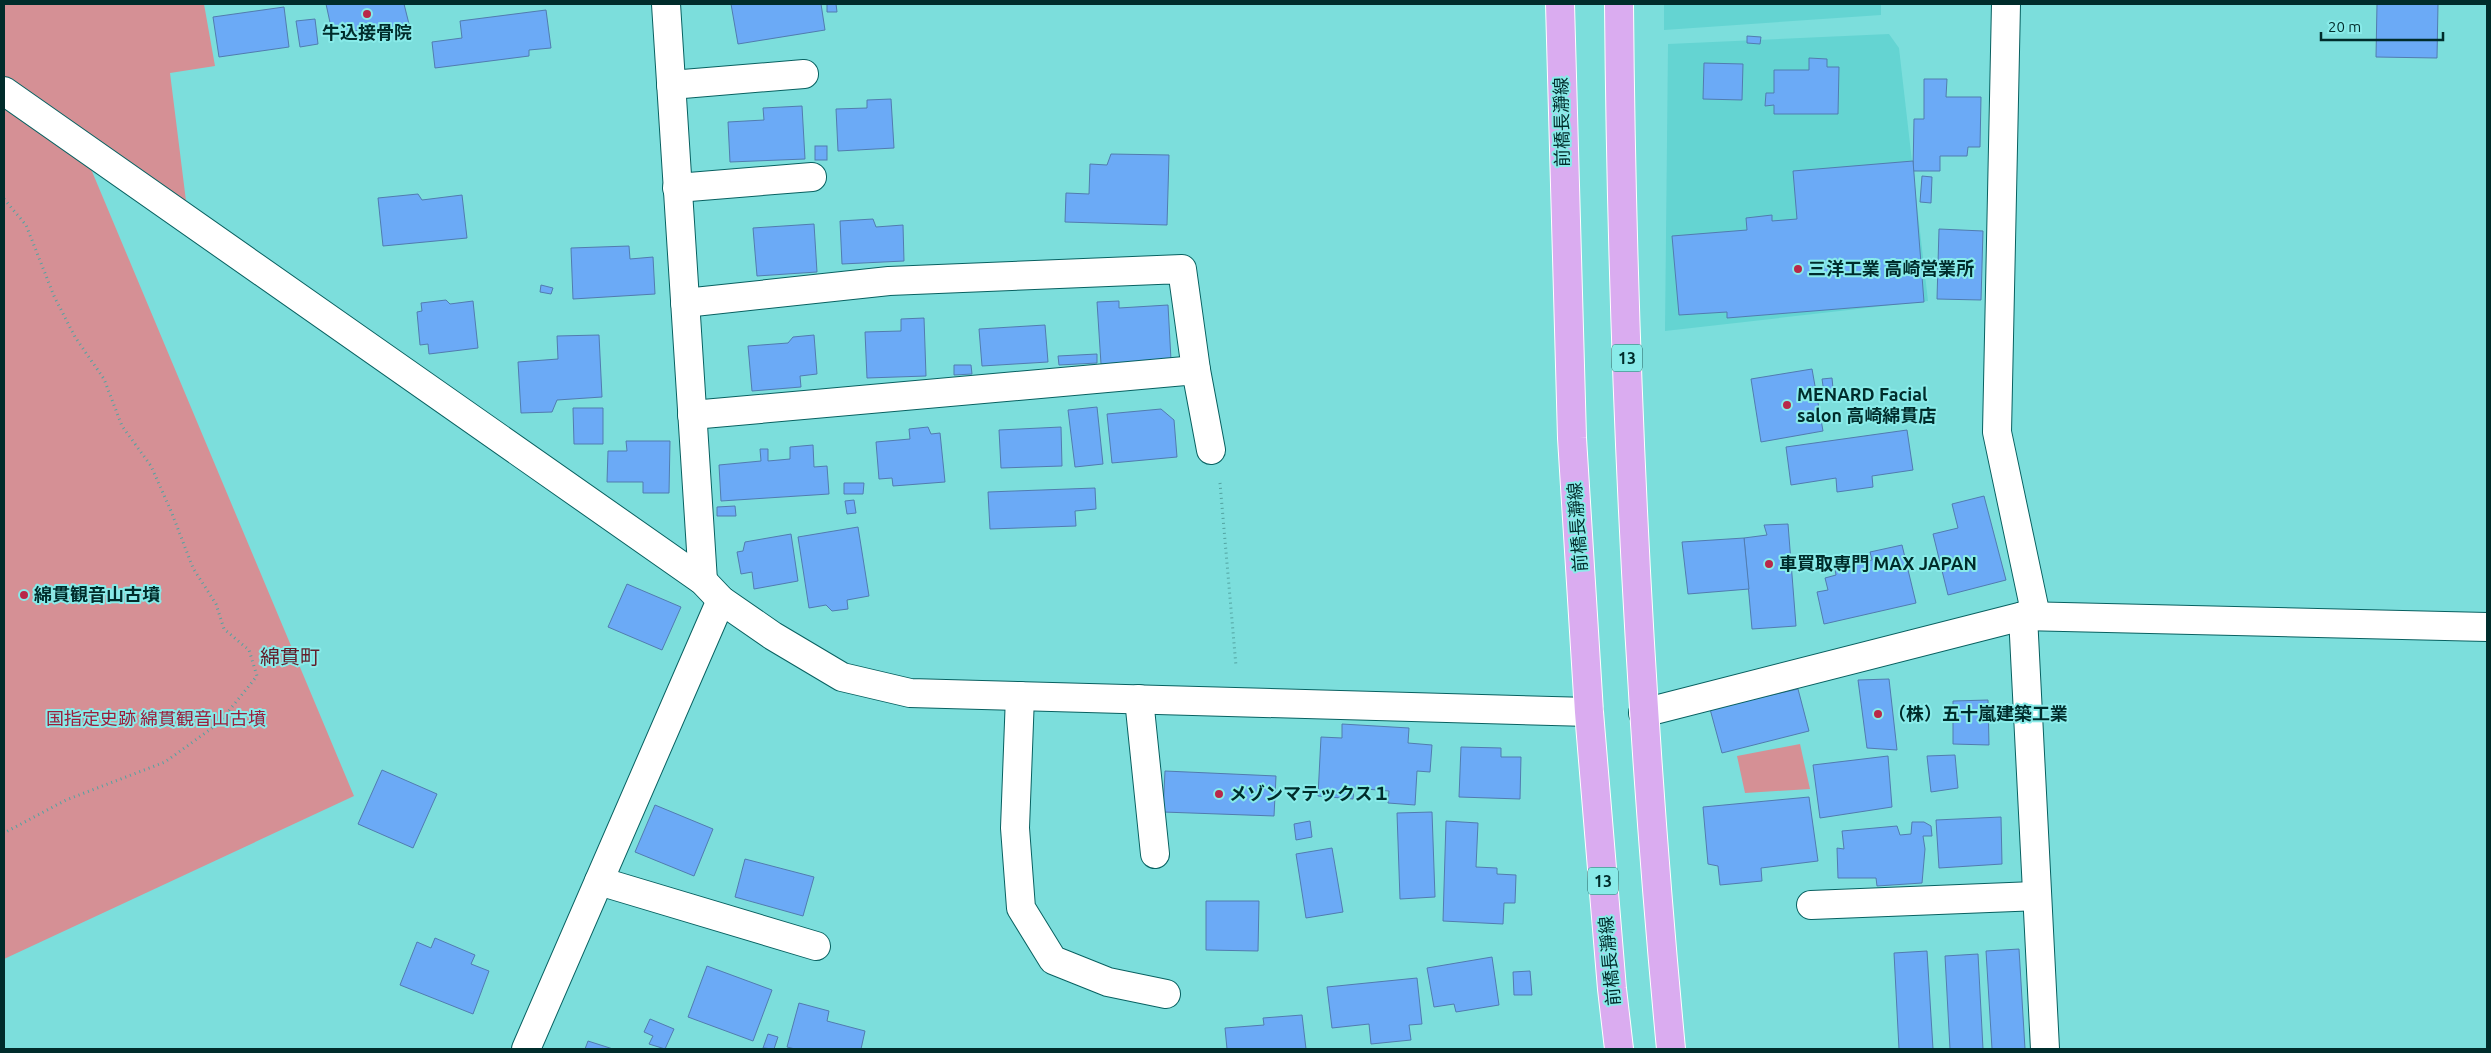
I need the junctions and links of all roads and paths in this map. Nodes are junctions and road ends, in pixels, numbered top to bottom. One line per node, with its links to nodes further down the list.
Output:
1 (666, 4): 6 (street)
2 (1560, 4): 21 (main road, 前橋長瀞線 / 13)
3 (1619, 4): 22 (main road, 13)
4 (2006, 4): 16 (street)
5 (804, 74): 6 (street)
6 (671, 85): 9 (street)
7 (4, 91): 15 (street)
8 (812, 177): 9 (street)
9 (677, 188): 11 (street)
10 (4, 199): 23 (path)
11 (685, 303): 12 (street); 13 (street)
12 (1196, 370): 13 (street); 14 (street)
13 (692, 415): 15 (street)
14 (1212, 450): 20 (path)
15 (712, 591): 18 (street); 25 (street)
16 (2029, 616): 17 (street); 22 (street); 26 (street)
17 (2487, 627)
18 (1020, 696): 19 (street); 29 (street)
19 (1139, 699): 20 (street); 24 (street)
20 (1240, 702): 21 (street)
21 (1589, 712): 31 (main road, 前橋長瀞線 / 13)
22 (1643, 713): 32 (main road, 13)
23 (4, 833)
24 (1155, 854)
25 (599, 881): 28 (street); 30 (street)
26 (2037, 896): 27 (street); 33 (street)
27 (1811, 905)
28 (816, 946)
29 (1166, 994)
30 (526, 1049)
31 (1619, 1049)
32 (1671, 1049)
33 (2044, 1049)

